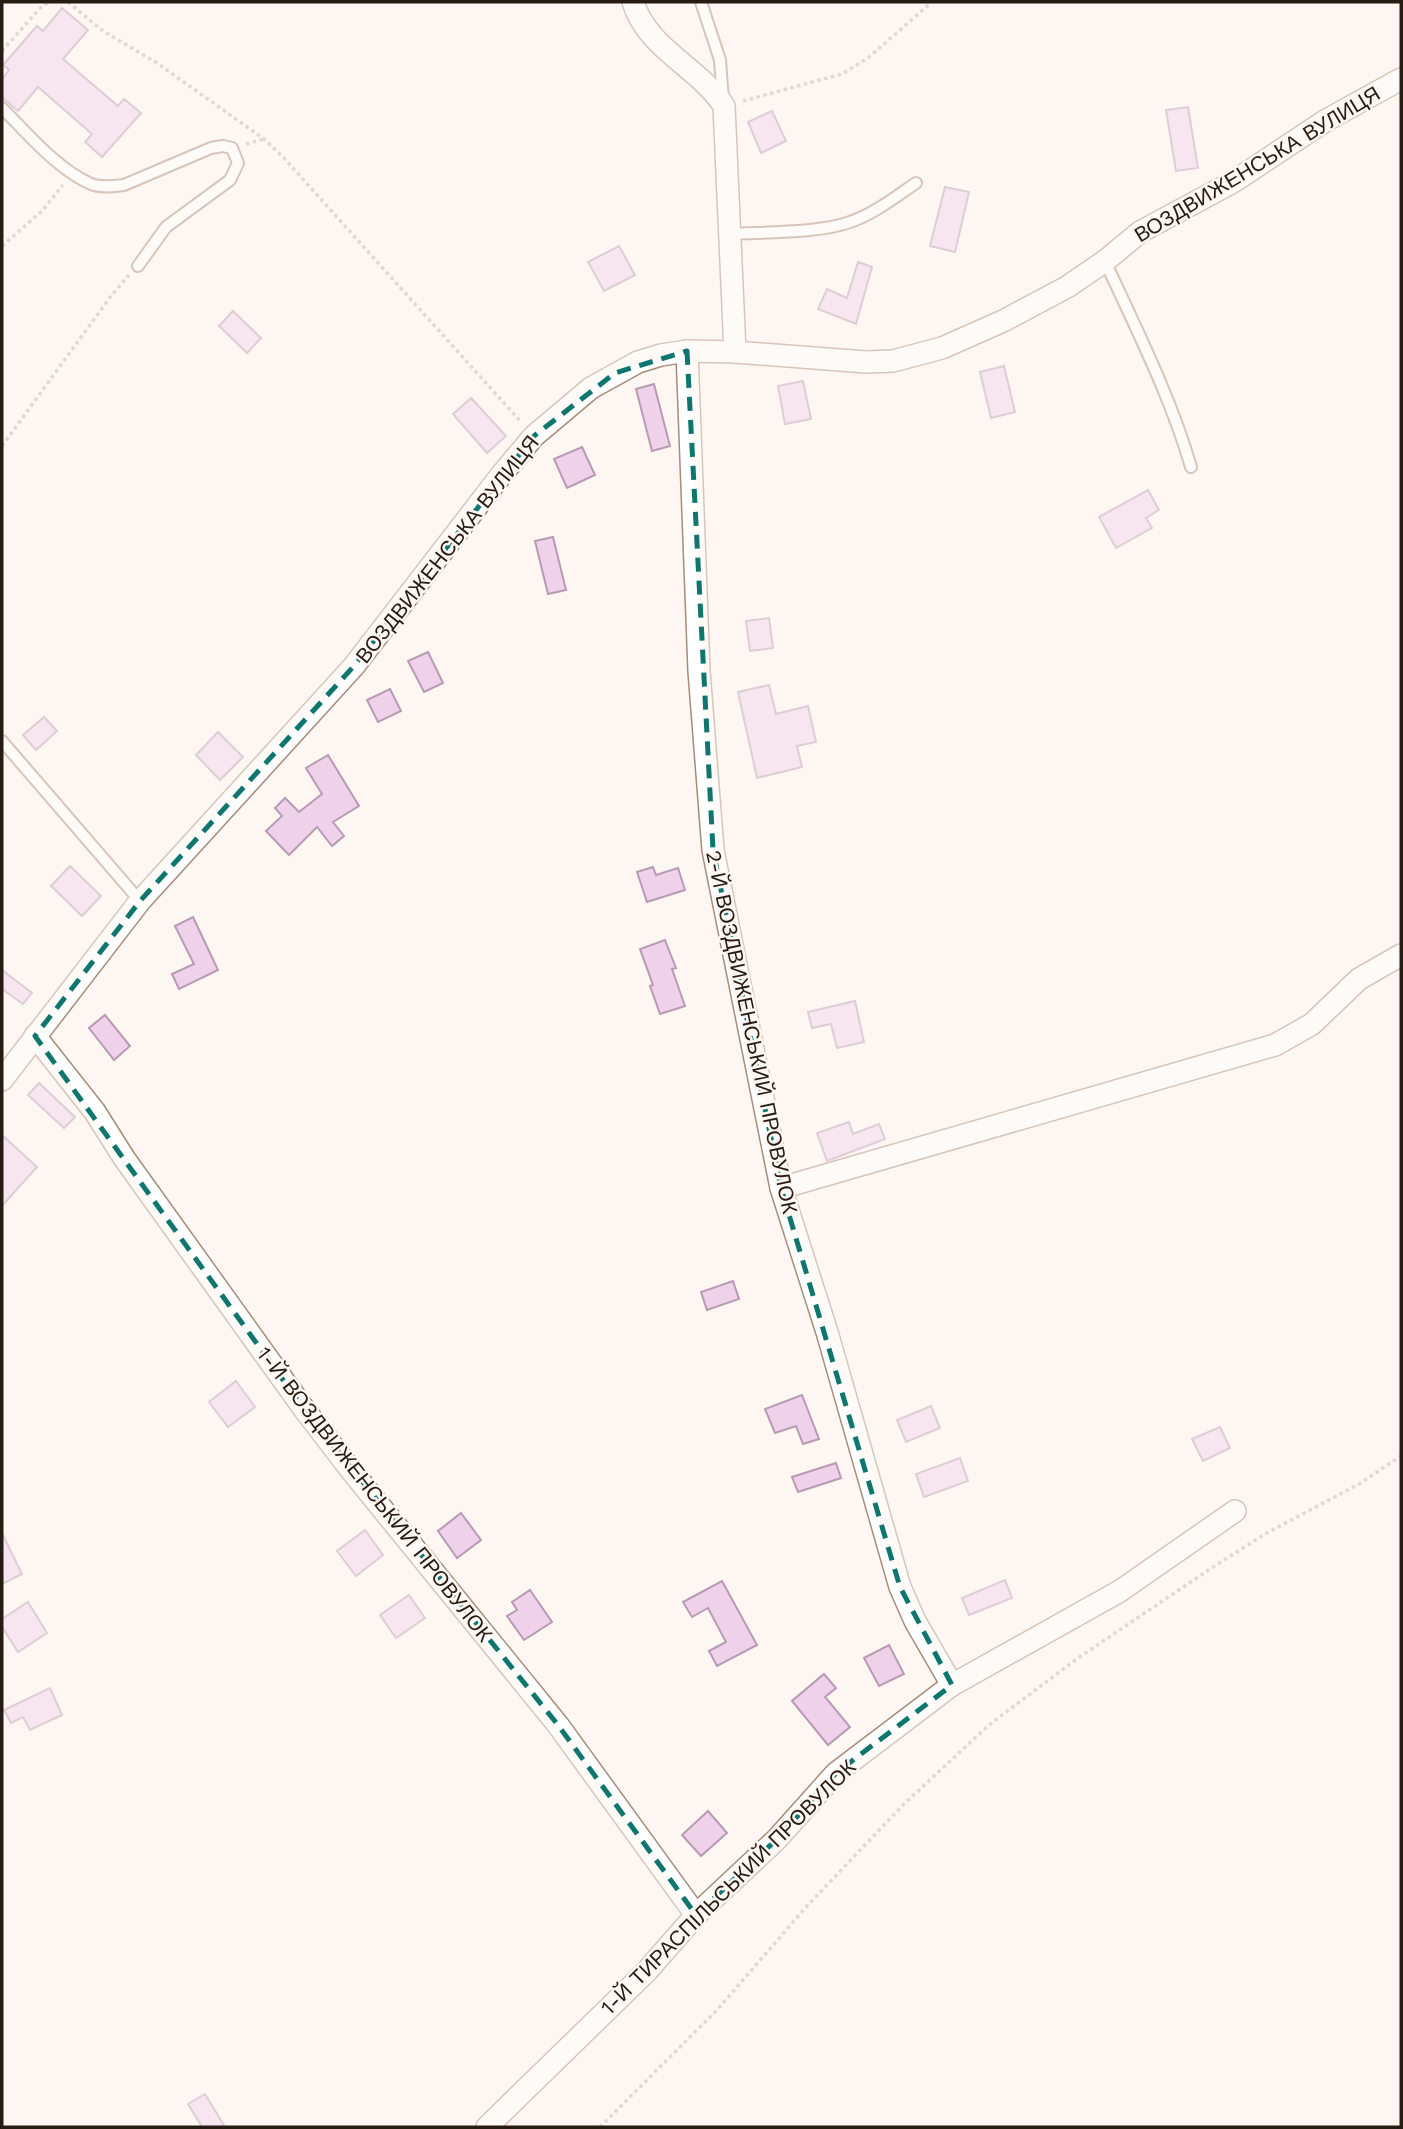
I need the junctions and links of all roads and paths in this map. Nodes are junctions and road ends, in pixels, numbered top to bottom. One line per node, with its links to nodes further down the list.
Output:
1 (50, 2): 6 (path)
2 (68, 2): 18 (path)
3 (633, 2): 8 (street)
4 (701, 2): 8 (lane)
5 (932, 2): 8 (path)
6 (2, 51)
7 (1401, 79): 14 (street, ВОЗДВИЖЕНСЬКА ВУЛИЦЯ)
8 (724, 106): 12 (street)
9 (2, 108): 10 (lane)
10 (73, 173): 13 (path); 15 (lane)
11 (916, 183): 12 (lane)
12 (731, 234): 17 (street)
13 (2, 246)
14 (1105, 261): 17 (street, ВОЗДВИЖЕНСЬКА ВУЛИЦЯ); 20 (lane)
15 (138, 266): 19 (path)
16 (687, 351): 17 (street, ВОЗДВИЖЕНСЬКА ВУЛИЦЯ); 18 (street, ВОЗДВИЖЕНСЬКА ВУЛИЦЯ); 26 (street, 2-Й ВОЗДВИЖЕНСЬКИЙ ПРОВУЛОК)
17 (735, 352)
18 (534, 436): 22 (street, ВОЗДВИЖЕНСЬКА ВУЛИЦЯ)
19 (2, 446)
20 (1191, 467)
21 (2, 741): 22 (lane)
22 (140, 901): 24 (street, ВОЗДВИЖЕНСЬКА ВУЛИЦЯ)
23 (1401, 955): 26 (street)
24 (35, 1036): 25 (street, ВОЗДВИЖЕНСЬКА ВУЛИЦЯ); 30 (street, 1-Й ВОЗДВИЖЕНСЬКИЙ ПРОВУЛОК)
25 (2, 1080)
26 (781, 1188): 29 (street, 2-Й ВОЗДВИЖЕНСЬКИЙ ПРОВУЛОК)
27 (1401, 1456): 32 (path)
28 (1235, 1511): 29 (street, 1-Й ТИРАСПІЛЬСЬКИЙ ПРОВУЛОК)
29 (952, 1685): 30 (street, 1-Й ТИРАСПІЛЬСЬКИЙ ПРОВУЛОК)
30 (696, 1915): 31 (street, 1-Й ТИРАСПІЛЬСЬКИЙ ПРОВУЛОК)
31 (487, 2127)
32 (600, 2127)

